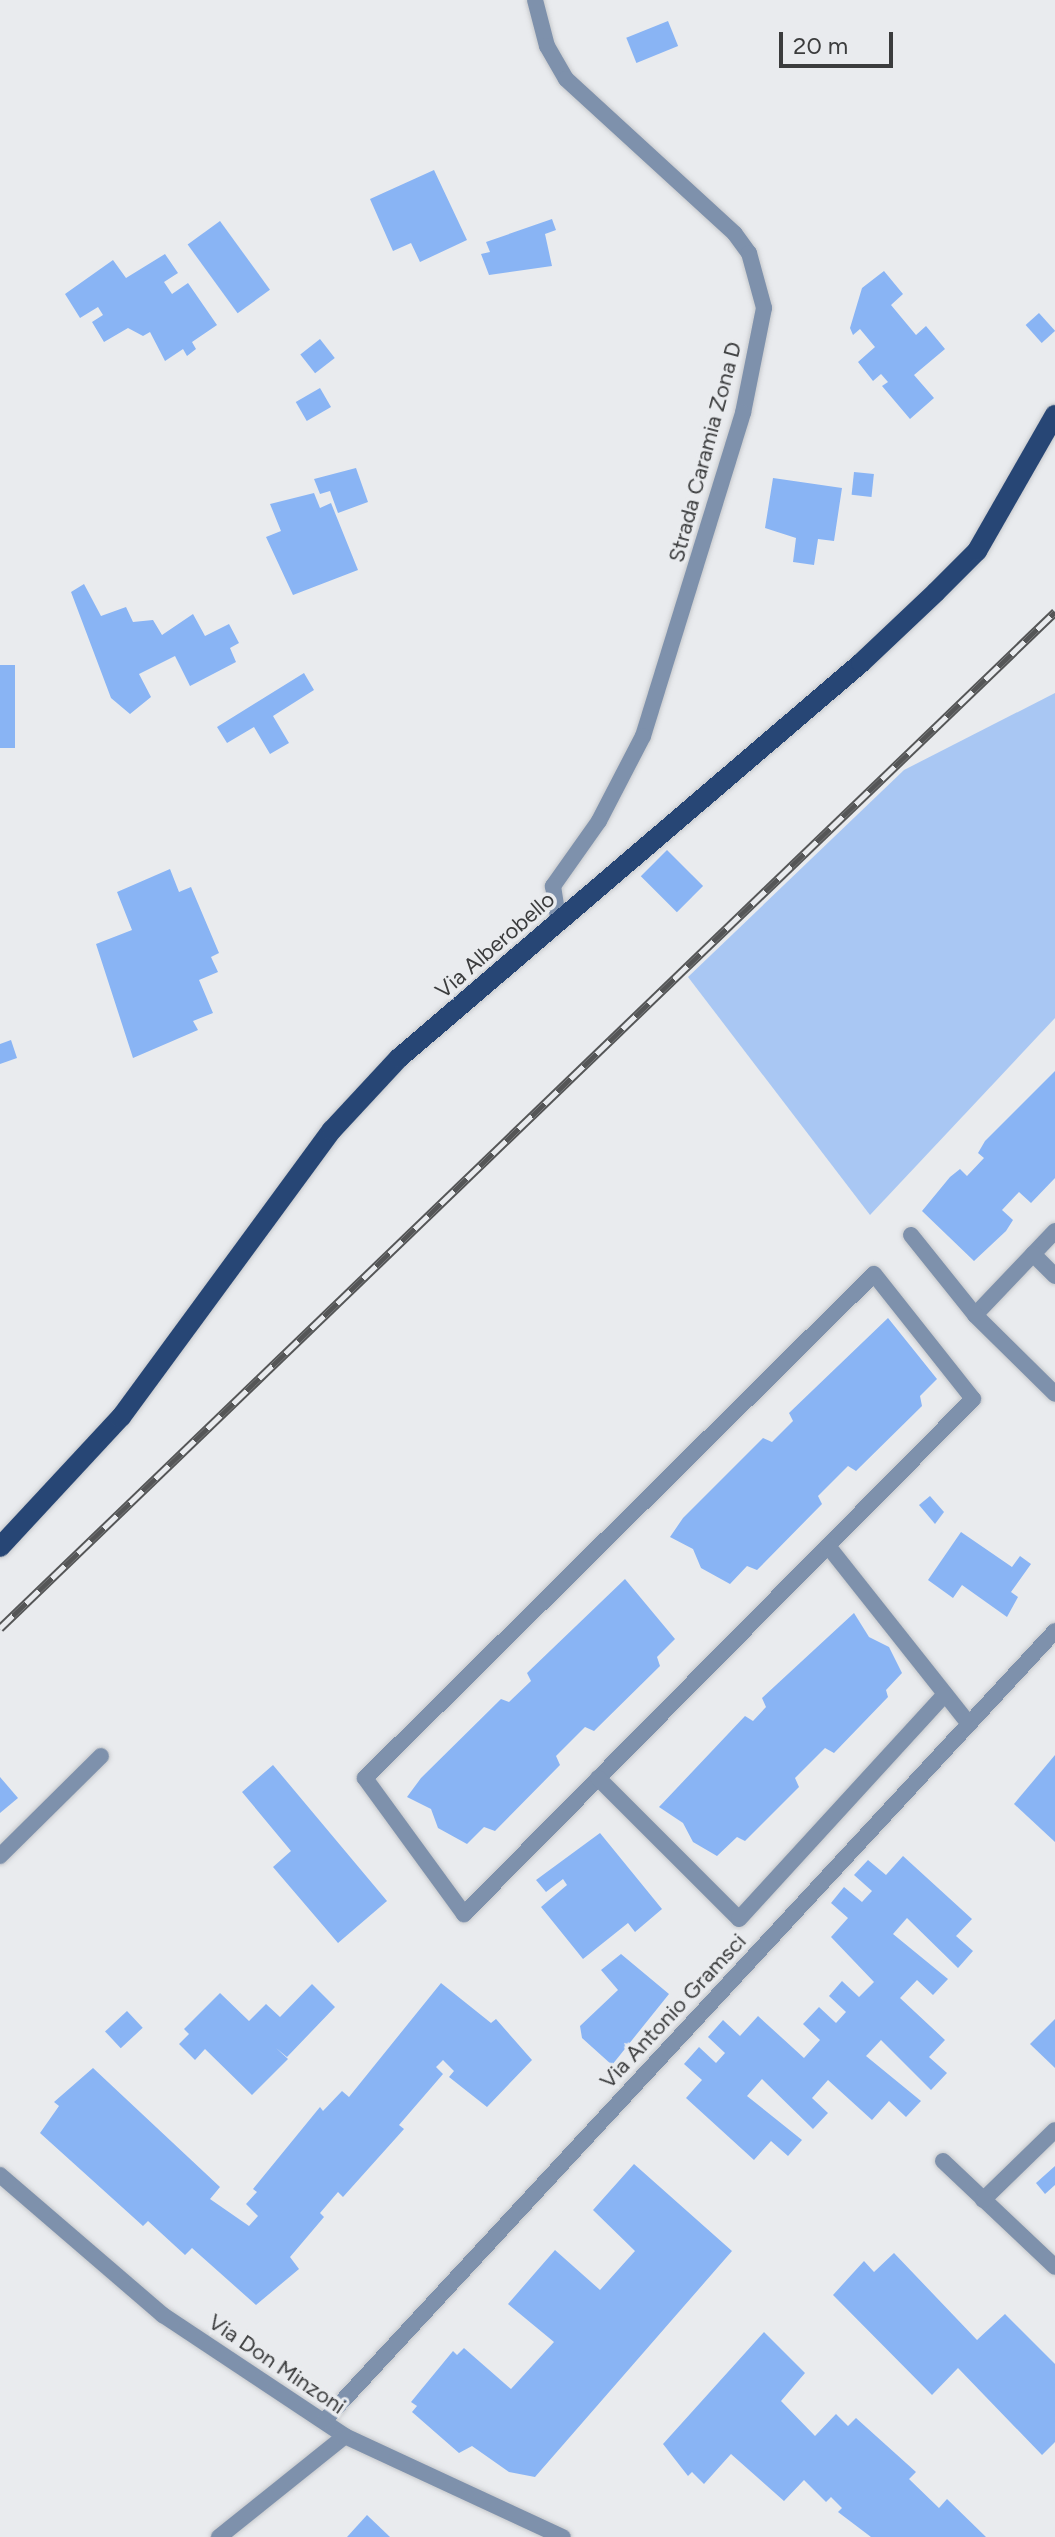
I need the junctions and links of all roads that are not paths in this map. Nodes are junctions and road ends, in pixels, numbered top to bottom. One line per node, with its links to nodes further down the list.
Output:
1 (535, 0): 3 (street, Strada Caramia Zona D)
2 (1055, 415): 3 (main road, Via Alberobello)
3 (559, 922): 11 (main road, Via Alberobello)
4 (1055, 1231): 6 (street)
5 (911, 1235): 8 (street)
6 (1033, 1254): 7 (street); 8 (street)
7 (1055, 1276)
8 (975, 1315): 9 (street)
9 (1055, 1394)
10 (828, 1546): 13 (street); 16 (street); 16 (street)
11 (0, 1547)
12 (1055, 1631): 14 (street, Via Antonio Gramsci)
13 (945, 1694): 14 (street); 16 (street)
14 (969, 1724): 23 (street, Via Antonio Gramsci)
15 (101, 1756): 17 (street)
16 (598, 1778)
17 (0, 1856)
18 (1055, 2130): 21 (street)
19 (943, 2161): 21 (street)
20 (0, 2175): 23 (street, Via Don Minzoni)
21 (983, 2200): 22 (street)
22 (1055, 2267)
23 (324, 2421): 24 (street, Via Don Minzoni)
24 (345, 2436): 25 (street, Via Don Minzoni); 26 (street)
25 (532, 2532): 27 (street, Via Don Minzoni)
26 (219, 2537)
27 (563, 2537)

